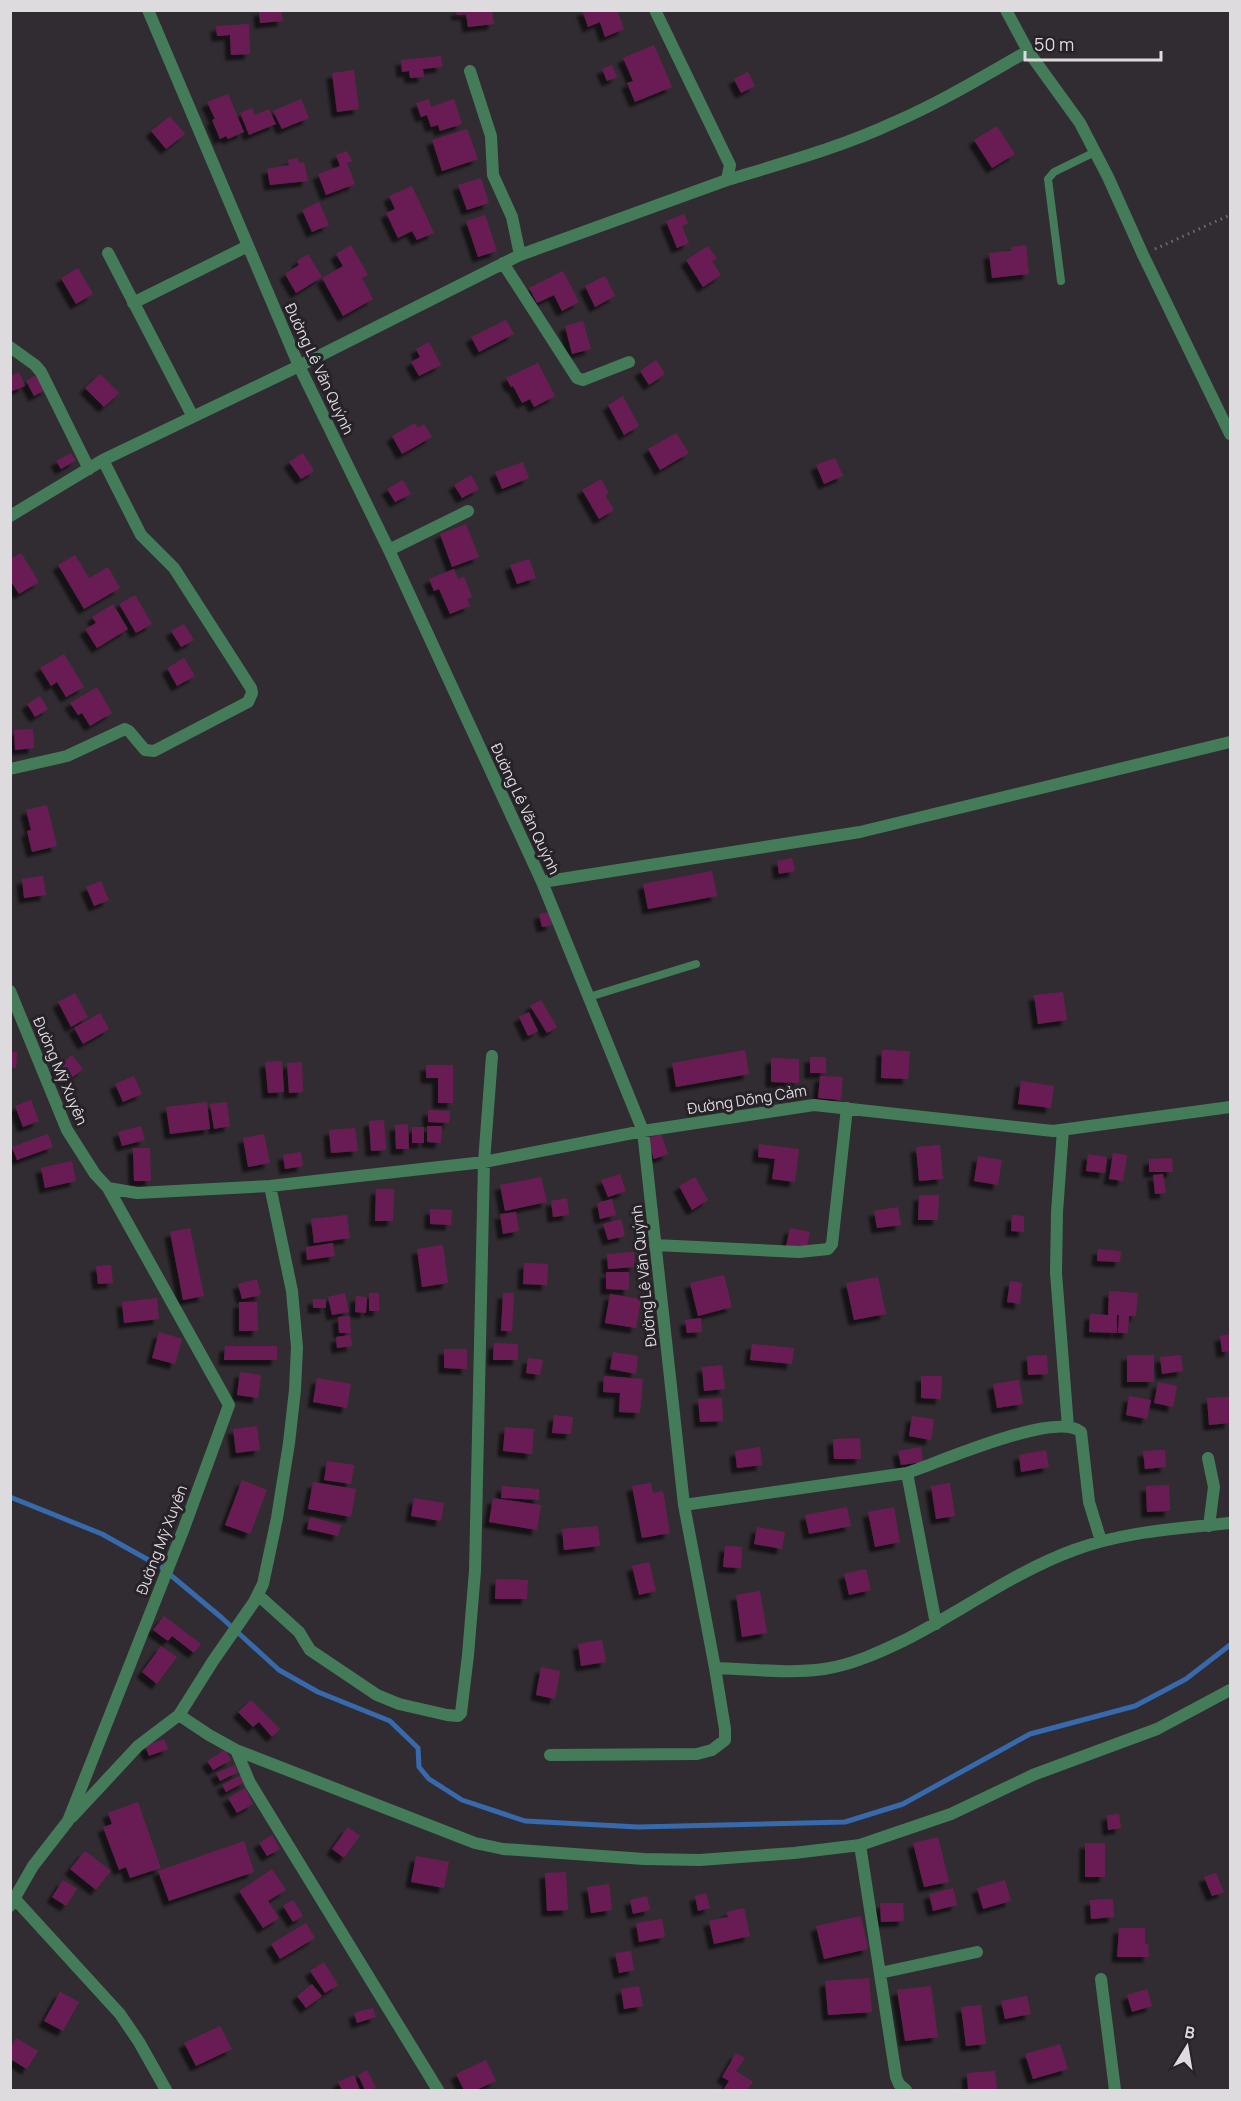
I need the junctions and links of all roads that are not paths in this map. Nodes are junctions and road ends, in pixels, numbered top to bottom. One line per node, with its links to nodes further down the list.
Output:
1 (148, 10): 8 (street, Đường Lê Văn Quýnh)
2 (655, 10): 7 (street)
3 (1006, 10): 4 (street)
4 (1028, 51): 6 (street); 7 (street)
5 (470, 71): 10 (street)
6 (1095, 152): 12 (lane); 18 (street)
7 (727, 180): 10 (street)
8 (248, 246): 13 (street); 16 (street, Đường Lê Văn Quýnh)
9 (108, 254): 13 (street)
10 (520, 255): 11 (street)
11 (503, 263): 15 (street); 16 (street)
12 (1060, 281)
13 (133, 303): 17 (street)
14 (10, 347): 20 (street)
15 (629, 362)
16 (299, 366): 17 (street); 23 (street, Đường Lê Văn Quýnh)
17 (193, 417): 19 (street)
18 (1230, 434)
19 (103, 460): 20 (street); 25 (street)
20 (89, 469): 22 (street)
21 (468, 511): 23 (street)
22 (10, 516)
23 (389, 550): 26 (street, Đường Lê Văn Quýnh)
24 (1230, 742): 26 (street)
25 (10, 769)
26 (542, 882): 29 (street, Đường Lê Văn Quýnh)
27 (696, 964): 29 (lane)
28 (10, 992): 37 (street, Đường Mỹ Xuyên)
29 (589, 997): 34 (street, Đường Lê Văn Quýnh)
30 (492, 1056): 35 (street)
31 (1230, 1107): 33 (street, Đường Dõng Cảm)
32 (847, 1108): 33 (street, Đường Dõng Cảm); 34 (street, Đường Dõng Cảm); 38 (street)
33 (1063, 1130): 39 (street)
34 (643, 1131): 35 (street, Đường Dõng Cảm); 38 (street, Đường Lê Văn Quýnh)
35 (484, 1162): 36 (street, Đường Dõng Cảm); 46 (street)
36 (270, 1186): 37 (street); 46 (street)
37 (108, 1188): 53 (street, Đường Mỹ Xuyên)
38 (655, 1245): 42 (street, Đường Lê Văn Quýnh)
39 (1068, 1426): 41 (street); 45 (street)
40 (1208, 1458): 44 (street)
41 (907, 1473): 42 (street); 47 (street)
42 (684, 1505): 48 (street, Đường Lê Văn Quýnh)
43 (1230, 1523): 44 (street)
44 (1209, 1526): 45 (street)
45 (1101, 1540): 47 (street)
46 (256, 1598): 50 (street)
47 (936, 1624): 48 (street)
48 (715, 1668): 52 (street, Đường Lê Văn Quýnh)
49 (1230, 1690): 54 (street)
50 (179, 1715): 51 (street); 53 (street)
51 (236, 1750): 54 (street); 60 (street)
52 (550, 1755)
53 (68, 1821): 55 (street, Đường Mỹ Xuyên)
54 (860, 1845): 57 (street)
55 (12, 1902): 59 (street)
56 (977, 1952): 57 (street)
57 (880, 1973): 61 (street)
58 (1101, 1979): 62 (street)
59 (166, 2091)
60 (438, 2091)
61 (906, 2091)
62 (1115, 2091)

